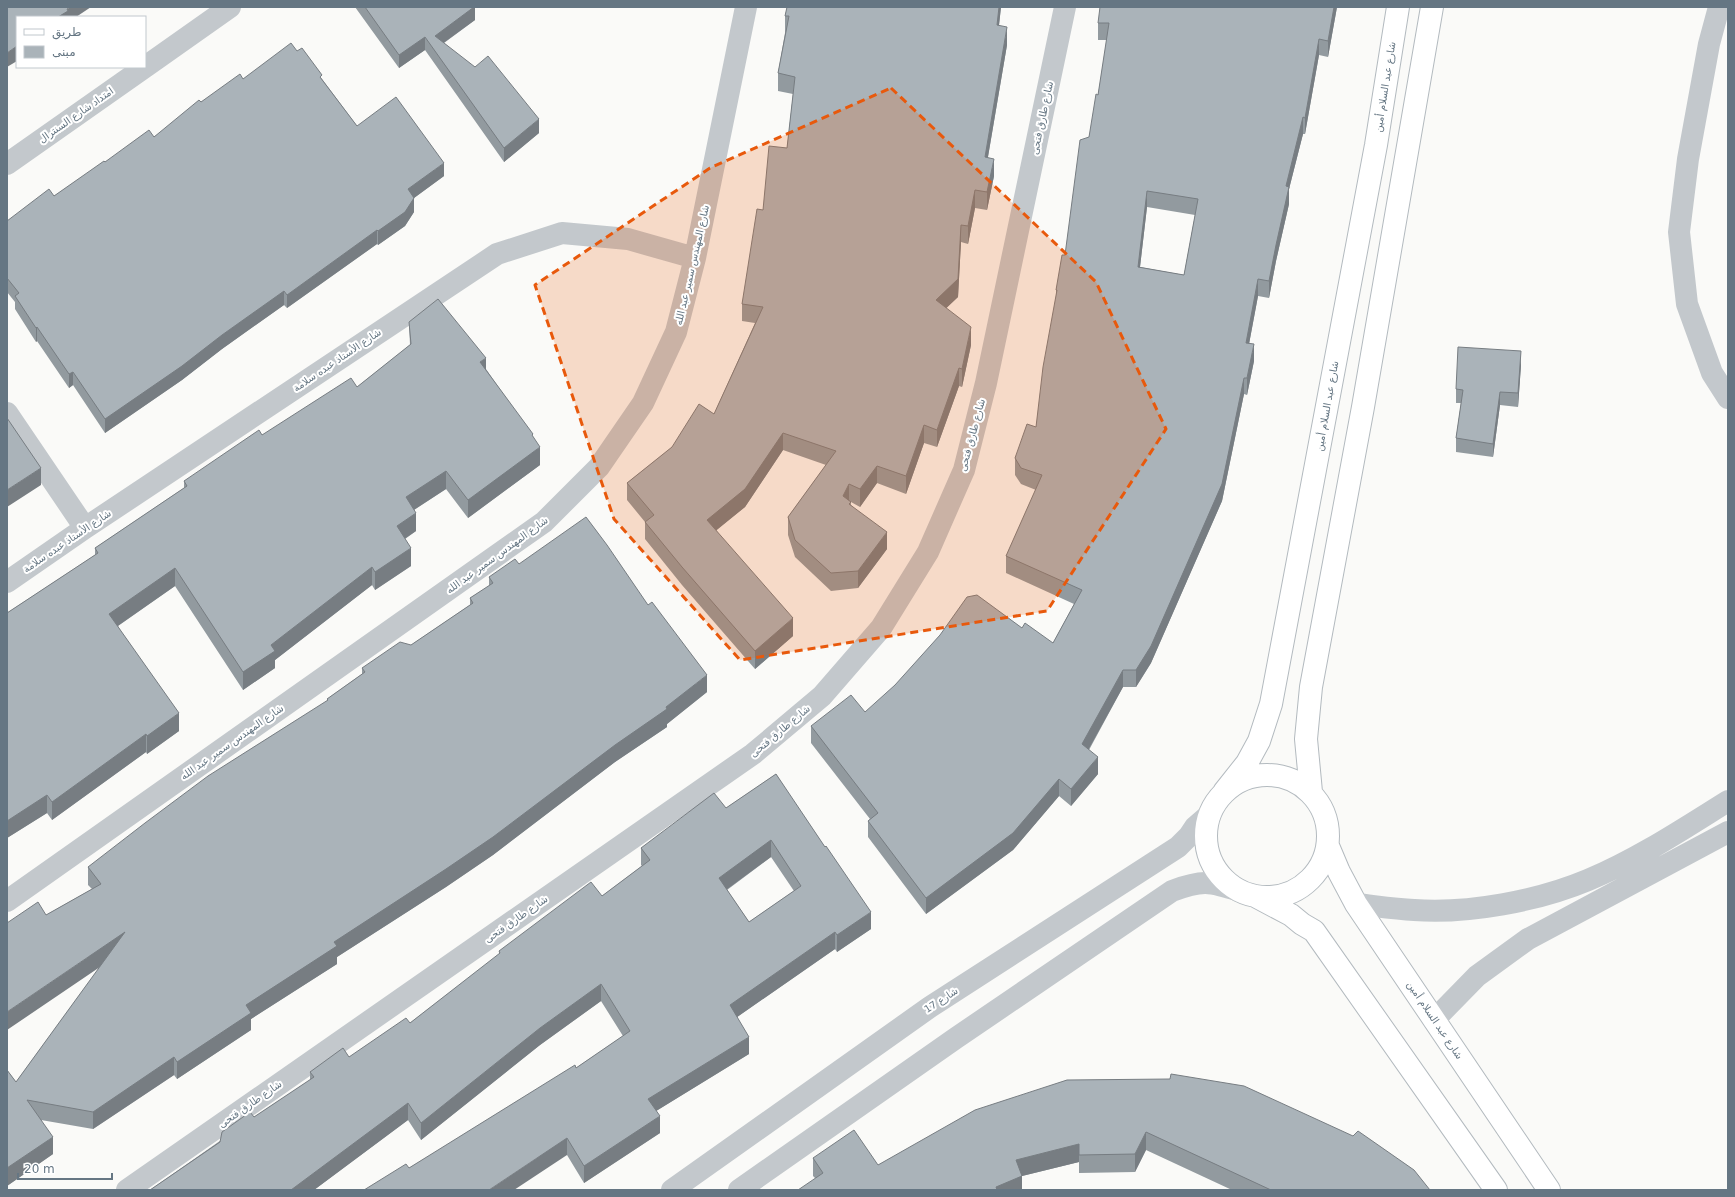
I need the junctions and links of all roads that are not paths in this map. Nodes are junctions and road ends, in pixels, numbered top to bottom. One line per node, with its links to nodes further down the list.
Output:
1 (230, 7): 7 (street, امتداد شارع السنترال)
2 (746, 7): 12 (street, شارع المهندس سمير عبد الله)
3 (1065, 7): 28 (street, شارع طارق فتحى)
4 (1398, 7): 9 (street, شارع عبد السلام أمين)
5 (1432, 7): 10 (street)
6 (1719, 7): 13 (street)
7 (146, 66)
8 (144, 68): 11 (street, امتداد شارع السنترال)
9 (1376, 145): 10 (street); 17 (street, شارع عبد السلام أمين)
10 (1408, 149): 18 (street)
11 (7, 164)
12 (695, 258): 15 (street, شارع الأستاذ عبده سلامة); 25 (street, شارع المهندس سمير عبد الله)
13 (1728, 398)
14 (7, 413): 15 (street)
15 (86, 528): 16 (street, شارع الأستاذ عبده سلامة)
16 (7, 582)
17 (1224, 792): 18 (street); 20 (street)
18 (1311, 792): 22 (street)
19 (1728, 801): 23 (street)
20 (1210, 814): 24 (street); 29 (street, شارع 17)
21 (1728, 832): 23 (street)
22 (1328, 846): 24 (street); 26 (street, شارع عبد السلام أمين)
23 (1647, 864): 26 (street); 27 (street)
24 (1248, 894): 30 (street); 31 (street)
25 (7, 901)
26 (1356, 904): 27 (street, شارع عبد السلام أمين)
27 (1434, 1020): 32 (street, شارع عبد السلام أمين)
28 (127, 1190)
29 (672, 1190)
30 (739, 1190)
31 (1496, 1190)
32 (1549, 1190)

